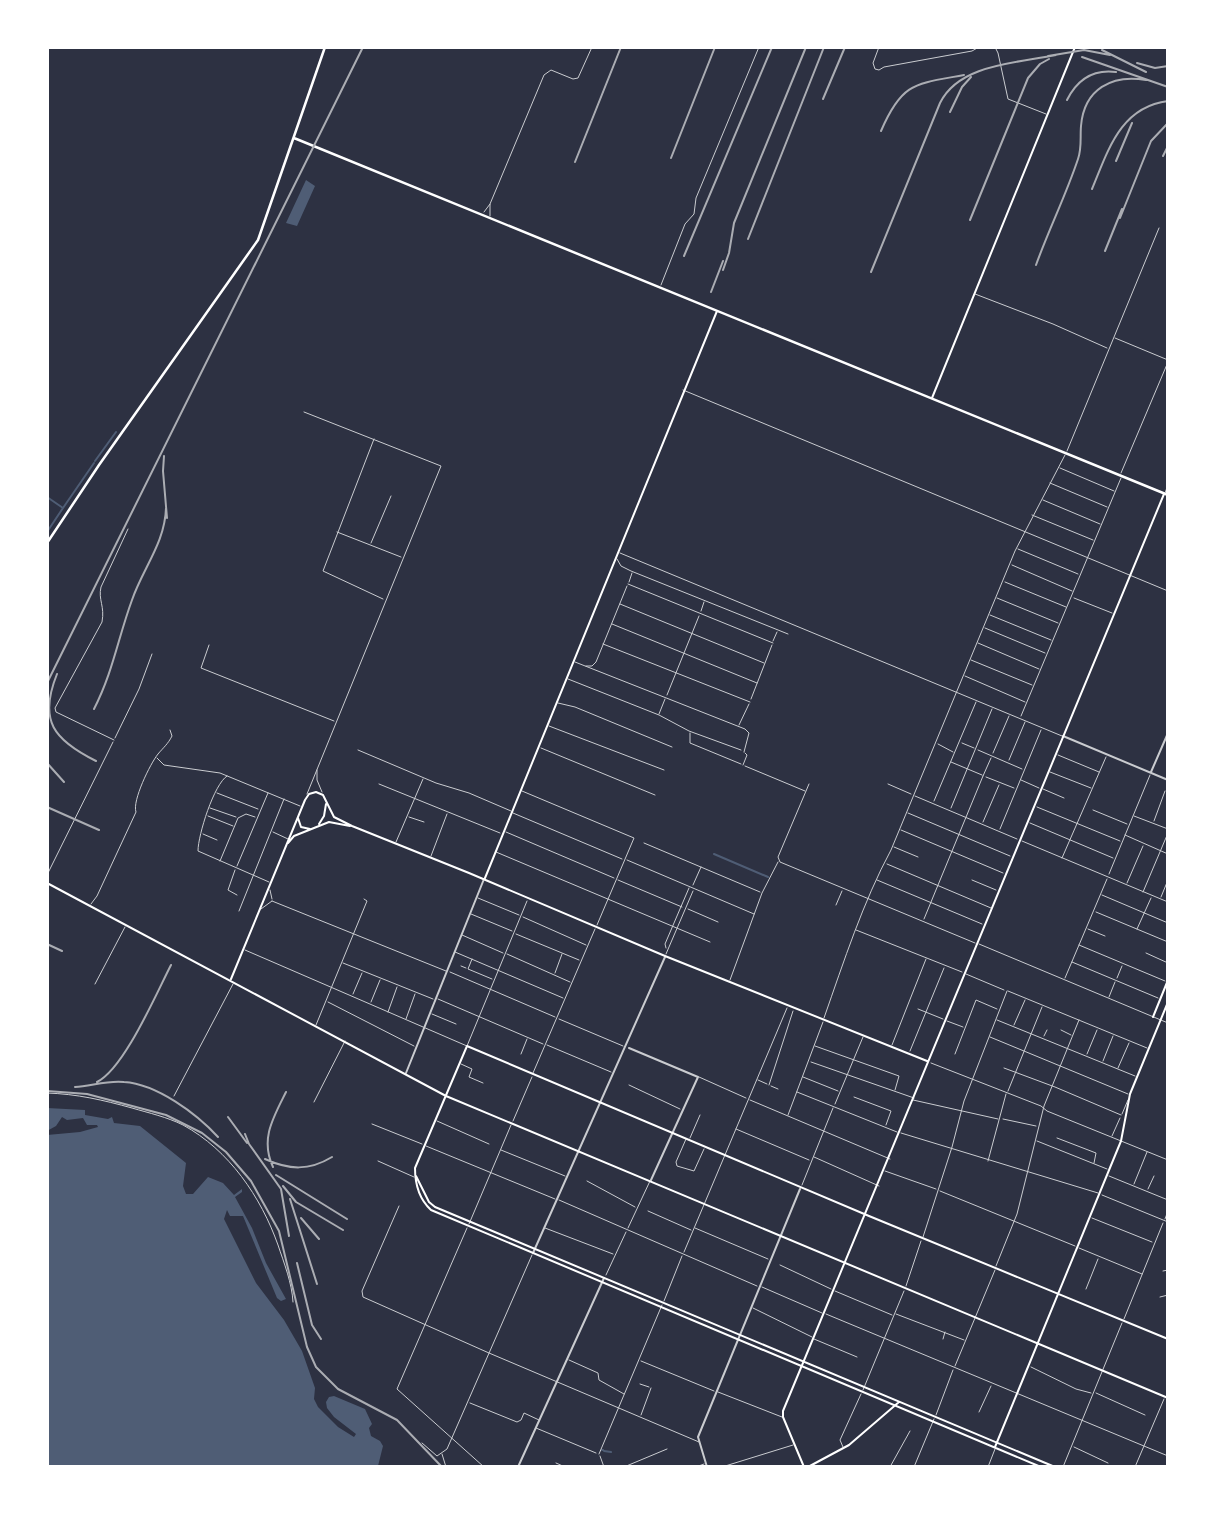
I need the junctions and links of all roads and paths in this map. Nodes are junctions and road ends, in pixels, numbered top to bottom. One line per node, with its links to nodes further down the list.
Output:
1 (325, 47): 9 (main road)
2 (592, 47): 10 (street)
3 (759, 47): 14 (street)
4 (880, 47): 5 (street)
5 (979, 47)
6 (995, 47): 8 (street)
7 (1075, 47): 8 (main road)
8 (1048, 115): 15 (main road)
9 (294, 138): 11 (main road); 40 (main road)
10 (490, 204): 11 (street); 12 (street)
11 (482, 215): 12 (main road)
12 (491, 219): 14 (main road)
13 (1159, 228): 17 (street)
14 (660, 287): 16 (main road)
15 (974, 294): 18 (street); 21 (main road)
16 (718, 311): 20 (main road); 21 (main road)
17 (1114, 338): 18 (street); 19 (street)
18 (1109, 349): 24 (street)
19 (1168, 361): 26 (street)
20 (684, 390): 37 (street); 43 (main road)
21 (932, 399): 24 (main road)
22 (304, 412): 23 (street)
23 (374, 438): 38 (street); 44 (street)
24 (1066, 453): 25 (street); 26 (main road)
25 (1058, 467): 27 (street); 29 (street)
26 (1121, 476): 29 (street); 30 (main road)
27 (1050, 483): 32 (street); 33 (street)
28 (1168, 485): 30 (street)
29 (1116, 492): 33 (street)
30 (1166, 495): 50 (main road)
31 (391, 496): 41 (street)
32 (1041, 499): 34 (street); 35 (street)
33 (1109, 508): 35 (street)
34 (1032, 515): 37 (street); 39 (street)
35 (1102, 524): 39 (street)
36 (128, 529): 107 (street)
37 (1024, 531): 42 (street); 46 (street)
38 (337, 532): 41 (street); 57 (street)
39 (1095, 541): 46 (street)
40 (47, 543)
41 (370, 545): 44 (street)
42 (1016, 548): 47 (street); 49 (street)
43 (618, 553): 45 (main road); 88 (street)
44 (403, 558): 57 (street)
45 (615, 558): 48 (street); 79 (main road)
46 (1088, 558): 49 (street); 50 (street)
47 (1010, 565): 51 (street); 54 (street)
48 (631, 571): 52 (street); 58 (street)
49 (1080, 575): 54 (street)
50 (1130, 575): 53 (street); 62 (main road)
51 (1003, 581): 55 (street); 60 (street)
52 (628, 584): 59 (street); 61 (street)
53 (1168, 591)
54 (1074, 592): 56 (street)
55 (997, 597): 63 (street); 65 (street)
56 (1072, 597): 60 (street); 62 (street)
57 (385, 600): 99 (street)
58 (705, 600): 61 (street); 67 (street)
59 (620, 604): 64 (street); 68 (street)
60 (1067, 608): 65 (street)
61 (700, 614): 68 (street); 71 (street)
62 (1114, 614): 106 (main road)
63 (989, 615): 66 (street); 70 (street)
64 (612, 624): 74 (street); 76 (street)
65 (1060, 624): 70 (street)
66 (984, 628): 72 (street); 77 (street)
67 (778, 630): 69 (street); 71 (street)
68 (692, 634): 76 (street); 80 (street)
69 (788, 634)
70 (1053, 641): 77 (street)
71 (773, 643): 80 (street)
72 (978, 643): 78 (street); 82 (street)
73 (209, 645): 99 (street)
74 (603, 645): 81 (street); 83 (street)
75 (152, 654): 107 (street)
76 (684, 654): 83 (street); 86 (street)
77 (1047, 654): 82 (street)
78 (970, 659): 84 (street); 87 (street)
79 (573, 661): 81 (street); 85 (main road)
80 (765, 663): 86 (street)
81 (586, 666): 89 (street)
82 (1041, 670): 87 (street)
83 (675, 674): 89 (street); 91 (street)
84 (963, 676): 88 (street); 92 (street)
85 (566, 679): 93 (main road); 96 (street)
86 (757, 683): 91 (street)
87 (1034, 686): 92 (street)
88 (957, 691): 90 (street); 109 (street)
89 (664, 697): 96 (street); 101 (street)
90 (977, 700): 94 (street); 108 (street)
91 (750, 702): 101 (street)
92 (1027, 702): 97 (street)
93 (556, 703): 100 (main road); 111 (street)
94 (993, 707): 95 (street); 112 (street)
95 (1010, 713): 97 (street); 118 (street)
96 (659, 715): 104 (street)
97 (1021, 718): 98 (street)
98 (1026, 720): 102 (street); 121 (street)
99 (336, 721): 123 (street)
100 (547, 726): 110 (main road); 126 (street)
101 (739, 726): 114 (street)
102 (1042, 727): 106 (street); 125 (street)
103 (170, 730): 119 (street)
104 (689, 731): 114 (street); 122 (street)
105 (1168, 733): 129 (street)
106 (1063, 736): 116 (main road); 117 (street)
107 (114, 740): 217 (street)
108 (959, 742): 112 (street); 115 (street)
109 (936, 743): 115 (street); 149 (street)
110 (538, 747): 142 (main road); 148 (street)
111 (671, 747)
112 (975, 749): 118 (street); 124 (street)
113 (358, 750): 132 (street)
114 (744, 751): 122 (street)
115 (955, 752): 120 (street)
116 (1055, 754): 127 (main road); 128 (street)
117 (1107, 755): 128 (street); 129 (street)
118 (992, 756): 121 (street); 131 (street)
119 (157, 758): 130 (street); 248 (street)
120 (951, 762): 124 (street); 155 (street)
121 (1008, 763): 125 (street)
122 (743, 765): 143 (street)
123 (317, 768): 147 (street); 150 (street)
124 (967, 769): 131 (street); 160 (street)
125 (1024, 769): 133 (street)
126 (664, 770)
127 (1048, 771): 139 (main road); 141 (street)
128 (1100, 772): 141 (street)
129 (1151, 773): 134 (street); 165 (street)
130 (227, 776): 145 (street); 146 (street)
131 (983, 776): 135 (street); 170 (street)
132 (424, 777): 151 (street); 163 (street)
133 (1020, 779): 139 (street); 140 (street)
134 (1168, 780)
135 (1000, 783): 140 (street); 175 (street)
136 (379, 784): 151 (street)
137 (809, 784): 143 (street)
138 (888, 784): 149 (street)
139 (1041, 788): 152 (street); 156 (main road)
140 (1016, 789): 185 (street)
141 (1093, 789): 176 (street)
142 (520, 791): 163 (main road); 209 (street)
143 (806, 791): 211 (street)
144 (1165, 791): 174 (street)
145 (268, 792): 153 (street); 159 (street)
146 (216, 793): 158 (street); 159 (street)
147 (323, 795): 150 (main road); 154 (main road)
148 (655, 795)
149 (913, 795): 155 (street); 164 (street)
150 (306, 796): 157 (main road)
151 (414, 798): 162 (street); 167 (street)
152 (1063, 798)
153 (285, 799): 157 (street); 184 (street)
154 (327, 803): 178 (main road); 180 (main road)
155 (933, 803): 160 (street)
156 (1034, 806): 173 (main road); 176 (street)
157 (302, 807): 169 (main road)
158 (210, 808): 166 (street); 171 (street)
159 (260, 810): 168 (street)
160 (950, 810): 170 (street)
161 (1093, 810): 177 (street)
162 (448, 812): 187 (street); 205 (street)
163 (512, 812): 187 (main road); 209 (street)
164 (906, 813): 181 (street); 189 (street)
165 (1133, 815): 174 (street); 177 (street)
166 (206, 816): 179 (street); 186 (street)
167 (407, 816): 172 (street); 197 (street)
168 (257, 817): 171 (street); 215 (street)
169 (298, 817): 183 (main road); 192 (main road)
170 (966, 817): 175 (street); 189 (street)
171 (238, 818): 179 (street)
172 (424, 822)
173 (1027, 822): 193 (main road); 194 (street)
174 (1153, 823): 182 (street)
175 (983, 824): 185 (street)
176 (1079, 824): 194 (street); 195 (street)
177 (1129, 825): 190 (street)
178 (352, 826): 180 (main road); 197 (main road)
179 (235, 827): 212 (street)
180 (316, 827): 183 (main road)
181 (900, 829): 200 (street); 203 (street)
182 (1168, 829)
183 (311, 830): 196 (main road)
184 (271, 831): 192 (street); 218 (street)
185 (999, 831): 193 (street)
186 (201, 833): 191 (street); 212 (street)
187 (503, 833): 202 (main road); 221 (street)
188 (1168, 833): 201 (street)
189 (959, 835): 203 (street); 207 (street)
190 (1125, 835): 195 (street); 199 (street)
191 (217, 839)
192 (288, 839): 196 (main road)
193 (1020, 840): 207 (main road); 208 (street)
194 (1071, 841): 208 (street); 210 (street)
195 (1122, 842): 210 (street)
196 (287, 843): 226 (main road)
197 (395, 843): 205 (main road)
198 (644, 843): 214 (street)
199 (1144, 844): 201 (street); 228 (street)
200 (892, 847): 206 (street); 213 (street)
201 (1160, 850): 204 (street); 233 (street)
202 (495, 852): 220 (main road); 241 (street)
203 (952, 852): 216 (street); 227 (street)
204 (1168, 854)
205 (431, 857): 220 (main road)
206 (918, 857)
207 (1012, 857): 216 (main road)
208 (1064, 858): 219 (street)
209 (624, 859): 221 (street); 229 (street)
210 (1115, 859): 219 (street)
211 (779, 860): 231 (street); 234 (street)
212 (220, 862): 215 (street)
213 (885, 863): 222 (street); 227 (street)
214 (701, 867): 229 (street); 234 (street)
215 (236, 869): 218 (street); 236 (street)
216 (1006, 873): 232 (main road)
217 (47, 875)
218 (253, 876): 226 (street); 253 (street)
219 (1108, 877): 228 (street); 235 (street)
220 (484, 879): 238 (street); 239 (main road)
221 (616, 879): 241 (street); 249 (street)
222 (876, 879): 242 (street); 245 (street)
223 (972, 880): 232 (street)
224 (1168, 880): 243 (street)
225 (47, 883): 248 (main road)
226 (271, 883): 230 (main road)
227 (937, 885): 245 (street); 251 (street)
228 (1127, 885): 233 (street)
229 (692, 887): 249 (street); 250 (street); 257 (street)
230 (269, 888): 244 (street); 252 (main road)
231 (843, 888): 242 (street); 247 (street)
232 (998, 891): 251 (main road)
233 (1143, 892): 237 (street)
234 (762, 893): 257 (street)
235 (1100, 894): 254 (street); 255 (street)
236 (237, 895)
237 (1152, 896): 243 (street); 255 (street)
238 (477, 898): 256 (street); 258 (street)
239 (528, 898): 258 (street); 264 (main road)
240 (364, 899): 271 (street)
241 (608, 899): 264 (street); 265 (street)
242 (869, 899): 259 (street); 268 (street)
243 (1160, 899): 246 (street)
244 (272, 901): 252 (street); 271 (street)
245 (930, 902): 259 (street); 263 (street)
246 (1168, 902)
247 (836, 905)
248 (90, 906): 262 (main road)
249 (682, 907): 265 (street)
250 (686, 908): 260 (street); 266 (street)
251 (991, 908): 263 (main road)
252 (260, 910): 280 (main road)
253 (239, 911)
254 (1093, 911): 267 (street); 269 (street)
255 (1144, 913): 261 (street); 269 (street)
256 (470, 914): 270 (street); 272 (street)
257 (754, 914): 308 (street)
258 (521, 916): 270 (street); 278 (street)
259 (923, 921): 276 (street)
260 (718, 922)
261 (1168, 923)
262 (126, 925): 305 (main road); 310 (street)
263 (984, 925): 276 (main road)
264 (596, 926): 278 (street); 285 (main road)
265 (673, 926): 266 (street); 279 (street)
266 (677, 928): 274 (street); 279 (street)
267 (1086, 928): 273 (street); 277 (street)
268 (855, 930): 286 (street); 338 (street)
269 (1137, 930): 275 (street)
270 (514, 933): 282 (street); 284 (street)
271 (354, 934): 289 (street); 298 (street)
272 (461, 935): 281 (street); 284 (street)
273 (1105, 936)
274 (710, 942)
275 (1168, 942)
276 (976, 943): 299 (main road); 303 (street)
277 (1079, 945): 290 (street); 292 (street)
278 (588, 946): 288 (street)
279 (668, 949): 285 (street)
280 (243, 950): 305 (main road); 312 (street)
281 (455, 952): 287 (street); 298 (street)
282 (563, 953): 288 (street); 300 (street)
283 (1146, 953): 291 (street)
284 (505, 954): 296 (street); 300 (street)
285 (665, 956): 308 (main road); 363 (street)
286 (926, 958): 294 (street); 364 (street)
287 (472, 959): 295 (street); 296 (street)
288 (582, 961): 309 (street)
289 (342, 962): 297 (street); 312 (street)
290 (1072, 962): 303 (street); 304 (street)
291 (1168, 963)
292 (1123, 964): 304 (street); 306 (street)
293 (461, 966): 295 (street)
294 (945, 966): 299 (street); 331 (street)
295 (468, 969): 302 (street)
296 (498, 970): 302 (street); 320 (street)
297 (363, 971): 301 (street); 316 (street)
298 (447, 971): 313 (street); 319 (street)
299 (964, 973): 314 (street); 339 (main road)
300 (554, 975): 309 (street)
301 (381, 978): 311 (street); 324 (street)
302 (494, 980): 313 (street)
303 (1064, 980): 321 (street)
304 (1116, 980): 318 (street); 321 (street)
305 (231, 981): 307 (main road)
306 (1168, 981): 318 (main road)
307 (234, 982): 344 (main road); 403 (street)
308 (729, 982): 326 (main road)
309 (572, 983): 320 (street)
310 (95, 984)
311 (398, 985): 315 (street); 330 (street)
312 (332, 988): 316 (street); 322 (street)
313 (491, 989): 333 (street); 335 (street)
314 (1007, 990): 317 (street); 329 (street)
315 (416, 992): 319 (street); 336 (street)
316 (352, 996): 324 (street)
317 (1026, 998): 325 (street); 345 (street)
318 (1160, 998): 334 (main road)
319 (436, 999): 332 (street); 333 (street)
320 (565, 999): 335 (street)
321 (1108, 999): 334 (street)
322 (327, 1001): 344 (street); 365 (street)
323 (1168, 1002): 341 (main road)
324 (370, 1004): 330 (street)
325 (1043, 1005): 340 (street); 351 (street)
326 (788, 1006): 327 (main road); 391 (street)
327 (794, 1009): 338 (main road); 394 (street)
328 (918, 1009): 331 (street)
329 (999, 1009): 337 (street); 348 (street)
330 (388, 1012): 336 (street)
331 (926, 1012): 339 (street); 371 (street)
332 (430, 1013): 343 (street); 346 (street)
333 (479, 1016): 356 (street); 362 (street)
334 (1153, 1017): 341 (street)
335 (557, 1018): 360 (street); 363 (street)
336 (405, 1019): 346 (street)
337 (995, 1019): 345 (street); 355 (street)
338 (823, 1020): 354 (main road); 361 (street)
339 (945, 1020): 348 (street); 376 (main road)
340 (1079, 1020): 347 (street); 353 (street)
341 (1160, 1020): 342 (street); 368 (main road)
342 (1168, 1023)
343 (457, 1024)
344 (316, 1026): 358 (main road)
345 (1014, 1026): 351 (street)
346 (424, 1027): 362 (street); 365 (street)
347 (1098, 1027): 352 (street); 373 (street)
348 (965, 1028): 372 (street)
349 (1046, 1030): 357 (street)
350 (1061, 1030): 353 (street)
351 (1031, 1034): 357 (street); 369 (street)
352 (1114, 1034): 359 (street); 377 (street)
353 (1073, 1035): 367 (street)
354 (864, 1036): 364 (main road); 374 (street)
355 (989, 1036): 369 (street); 390 (street)
356 (528, 1037): 360 (street); 370 (street)
357 (1044, 1039): 367 (street)
358 (345, 1041): 383 (main road); 409 (street)
359 (1130, 1041): 368 (street); 381 (street)
360 (546, 1045): 384 (street); 385 (street)
361 (815, 1045): 374 (street); 375 (street)
362 (467, 1046): 378 (main road); 385 (main road)
363 (625, 1046): 366 (street); 384 (street)
364 (891, 1047): 371 (main road)
365 (416, 1048): 383 (street)
366 (629, 1048): 387 (street)
367 (1069, 1048): 373 (street); 379 (street)
368 (1149, 1049): 389 (main road)
369 (1024, 1051): 379 (street); 382 (street)
370 (521, 1054)
371 (909, 1054): 376 (main road)
372 (955, 1054)
373 (1086, 1055): 377 (street)
374 (854, 1060): 386 (street); 399 (street)
375 (808, 1061): 386 (street); 388 (street)
376 (928, 1062): 390 (street); 407 (main road)
377 (1102, 1062): 381 (street)
378 (459, 1063): 392 (street); 404 (main road)
379 (1061, 1065): 395 (street); 402 (street)
380 (1004, 1068): 382 (street)
381 (1118, 1069): 389 (street)
382 (1016, 1072): 395 (street); 400 (street)
383 (405, 1073): 404 (main road)
384 (613, 1073): 410 (street)
385 (533, 1074): 410 (main road); 420 (street)
386 (847, 1076): 398 (street); 399 (street)
387 (698, 1077): 406 (street); 413 (street)
388 (803, 1077): 397 (street); 398 (street)
389 (1137, 1077): 402 (main road)
390 (972, 1078): 400 (street); 414 (street)
391 (757, 1080): 394 (street); 406 (street)
392 (483, 1083)
393 (629, 1085): 413 (street)
394 (769, 1085): 396 (street)
395 (1053, 1086): 412 (street); 417 (street)
396 (778, 1089)
397 (796, 1092): 411 (street); 416 (street)
398 (840, 1092): 411 (street)
399 (894, 1092): 407 (street)
400 (1007, 1092): 412 (street); 418 (street)
401 (47, 1093): 508 (street)
402 (1130, 1094): 408 (main road)
403 (174, 1096)
404 (446, 1096): 419 (main road); 420 (main road)
405 (854, 1097): 422 (street)
406 (748, 1099): 416 (street); 424 (street)
407 (914, 1099): 414 (street); 427 (main road)
408 (1128, 1100): 417 (street); 432 (main road)
409 (314, 1102)
410 (600, 1102): 426 (main road); 438 (street)
411 (834, 1106): 422 (street); 425 (street)
412 (1043, 1108): 423 (street); 428 (street)
413 (682, 1110): 426 (street)
414 (961, 1111): 418 (street); 437 (street)
415 (700, 1115): 430 (street)
416 (788, 1115): 425 (street)
417 (1121, 1115): 428 (street)
418 (1000, 1119): 423 (street); 446 (street)
419 (435, 1121): 433 (street); 434 (main road)
420 (512, 1123): 436 (street); 438 (main road)
421 (372, 1124): 434 (street)
422 (885, 1127): 427 (street)
423 (1038, 1127): 431 (street)
424 (736, 1129): 440 (street); 445 (street)
425 (824, 1131): 441 (street); 442 (street)
426 (672, 1133): 430 (main road); 457 (street)
427 (900, 1133): 437 (street); 442 (main road)
428 (1112, 1137): 432 (street)
429 (1057, 1138): 447 (street)
430 (688, 1140): 435 (main road); 435 (street)
431 (1035, 1140): 447 (street); 450 (street)
432 (1121, 1141): 439 (street); 448 (main road)
433 (489, 1144)
434 (425, 1146): 451 (street); 453 (main road)
435 (705, 1147): 440 (main road)
436 (501, 1150): 451 (street); 455 (street)
437 (951, 1150): 446 (street); 461 (street)
438 (579, 1151): 455 (street); 457 (main road)
439 (1147, 1152): 443 (street); 459 (street)
440 (725, 1155): 460 (main road); 466 (street)
441 (813, 1157): 445 (street); 458 (street)
442 (890, 1159): 449 (main road)
443 (1168, 1160)
444 (378, 1161): 453 (street)
445 (811, 1161): 460 (street)
446 (988, 1161): 450 (street)
447 (1093, 1165): 448 (street)
448 (1109, 1170): 452 (main road)
449 (885, 1171): 458 (main road); 461 (street)
450 (1027, 1172): 463 (street); 477 (street)
451 (491, 1173): 464 (street); 476 (street)
452 (1107, 1175): 459 (street); 463 (main road)
453 (414, 1176): 467 (main road); 470 (main road)
454 (1154, 1176): 462 (street)
455 (567, 1177): 464 (street)
456 (587, 1181): 469 (street)
457 (650, 1181): 466 (main road); 469 (street)
458 (879, 1186): 473 (main road)
459 (1133, 1186): 462 (street)
460 (801, 1187): 473 (main road); 483 (street)
461 (938, 1190): 477 (street); 484 (street)
462 (1147, 1192): 465 (street)
463 (1099, 1194): 474 (main road); 475 (street)
464 (557, 1199): 480 (street); 482 (street)
465 (1168, 1200)
466 (704, 1204): 481 (street); 483 (main road)
467 (432, 1205): 470 (main road); 476 (main road)
468 (399, 1206): 516 (street)
469 (637, 1208): 482 (street)
470 (430, 1209): 479 (main road)
471 (648, 1210): 481 (street)
472 (1168, 1211): 475 (street)
473 (866, 1215): 484 (main road); 493 (main road)
474 (1090, 1217): 485 (street); 486 (main road)
475 (1164, 1220): 478 (street); 485 (street)
476 (470, 1221): 479 (street); 487 (main road)
477 (1014, 1221): 486 (street); 495 (street)
478 (1168, 1222)
479 (468, 1226): 488 (main road); 516 (street)
480 (544, 1228): 487 (street); 490 (street)
481 (694, 1229): 489 (street); 492 (street)
482 (627, 1230): 489 (street); 490 (street)
483 (780, 1237): 492 (street); 493 (main road)
484 (922, 1238): 495 (main road); 502 (street)
485 (1154, 1243): 498 (street)
486 (1077, 1247): 491 (street); 505 (main road)
487 (535, 1248): 488 (street); 499 (main road)
488 (533, 1253): 500 (main road); 526 (street)
489 (683, 1254): 501 (street); 509 (street)
490 (615, 1255): 499 (street)
491 (1099, 1256): 498 (street); 503 (street)
492 (771, 1260): 501 (street)
493 (845, 1264): 502 (main road); 504 (main road)
494 (780, 1265): 504 (street)
495 (995, 1268): 505 (main road); 514 (street)
496 (1168, 1270): 497 (street)
497 (1163, 1271)
498 (1142, 1274): 515 (street)
499 (605, 1278): 500 (street); 509 (main road)
500 (602, 1282): 510 (main road); 528 (street)
501 (760, 1286): 511 (street); 512 (street)
502 (905, 1289): 513 (street); 514 (main road)
503 (1086, 1289)
504 (834, 1290): 512 (main road); 513 (street)
505 (1058, 1294): 515 (main road); 525 (main road)
506 (1168, 1295): 507 (street)
507 (1160, 1297)
508 (293, 1302)
509 (663, 1302): 510 (street); 518 (main road)
510 (660, 1307): 520 (main road); 529 (street)
511 (751, 1307): 518 (street); 519 (street)
512 (824, 1314): 519 (main road); 521 (street)
513 (894, 1315): 517 (street); 521 (street)
514 (975, 1318): 524 (street); 525 (main road)
515 (1123, 1321): 523 (main road); 534 (street)
516 (425, 1324): 526 (street); 561 (street)
517 (945, 1332): 522 (street); 524 (street)
518 (740, 1334): 520 (street); 530 (main road)
519 (814, 1338): 527 (street); 530 (main road)
520 (737, 1339): 531 (main road); 542 (street)
521 (884, 1339): 533 (street); 538 (street)
522 (943, 1339)
523 (1168, 1339)
524 (966, 1341): 533 (street)
525 (1038, 1344): 532 (main road); 534 (main road)
526 (489, 1353): 535 (street); 548 (street)
527 (857, 1357)
528 (567, 1359): 535 (street); 544 (street)
529 (638, 1360): 542 (street); 544 (street)
530 (804, 1361): 531 (main road); 538 (main road)
531 (802, 1366): 541 (main road); 555 (main road)
532 (1029, 1366): 543 (street); 545 (main road)
533 (954, 1368): 537 (street); 553 (street)
534 (1102, 1371): 543 (street); 546 (main road)
535 (556, 1382): 550 (street); 556 (street)
536 (640, 1384): 539 (street)
537 (992, 1384): 545 (street); 551 (street)
538 (864, 1386): 541 (street); 547 (main road)
539 (651, 1388): 540 (street); 554 (street)
540 (657, 1390)
541 (862, 1391): 549 (main road); 569 (street)
542 (716, 1392): 555 (street); 562 (street)
543 (1093, 1393): 552 (street); 558 (street)
544 (624, 1394): 550 (street)
545 (1017, 1394): 558 (street); 564 (main road)
546 (1166, 1396): 567 (street)
547 (900, 1401): 549 (main road); 553 (main road)
548 (468, 1402): 556 (street); 561 (street)
549 (894, 1404): 557 (main road); 569 (main road)
550 (618, 1408): 554 (street); 572 (street)
551 (979, 1412)
552 (1145, 1415)
553 (935, 1416): 557 (street); 564 (main road)
554 (640, 1417): 562 (street)
555 (783, 1417): 565 (main road)
556 (539, 1420): 559 (street)
557 (933, 1421): 568 (main road); 588 (street)
558 (1082, 1421): 566 (street); 567 (street)
559 (535, 1428): 572 (street); 579 (street)
560 (910, 1431): 587 (street)
561 (453, 1438): 571 (street); 578 (street)
562 (699, 1442): 576 (street)
563 (422, 1443): 571 (street)
564 (998, 1443): 568 (main road); 591 (main road)
565 (794, 1444): 584 (street); 585 (main road)
566 (1072, 1446): 575 (street); 592 (street)
567 (1144, 1446): 573 (street); 593 (street)
568 (995, 1447): 589 (street); 590 (main road)
569 (844, 1448): 586 (main road)
570 (667, 1449): 582 (street)
571 (442, 1454): 577 (street)
572 (599, 1454): 581 (street)
573 (1168, 1456)
574 (556, 1463): 580 (street)
575 (1108, 1463)
576 (707, 1465): 583 (street)
577 (446, 1467)
578 (484, 1467)
579 (518, 1467)
580 (565, 1467)
581 (604, 1467)
582 (624, 1467)
583 (696, 1467)
584 (722, 1467)
585 (804, 1467)
586 (808, 1467)
587 (890, 1467)
588 (914, 1467)
589 (988, 1467)
590 (1041, 1467)
591 (1055, 1467)
592 (1063, 1467)
593 (1135, 1467)

